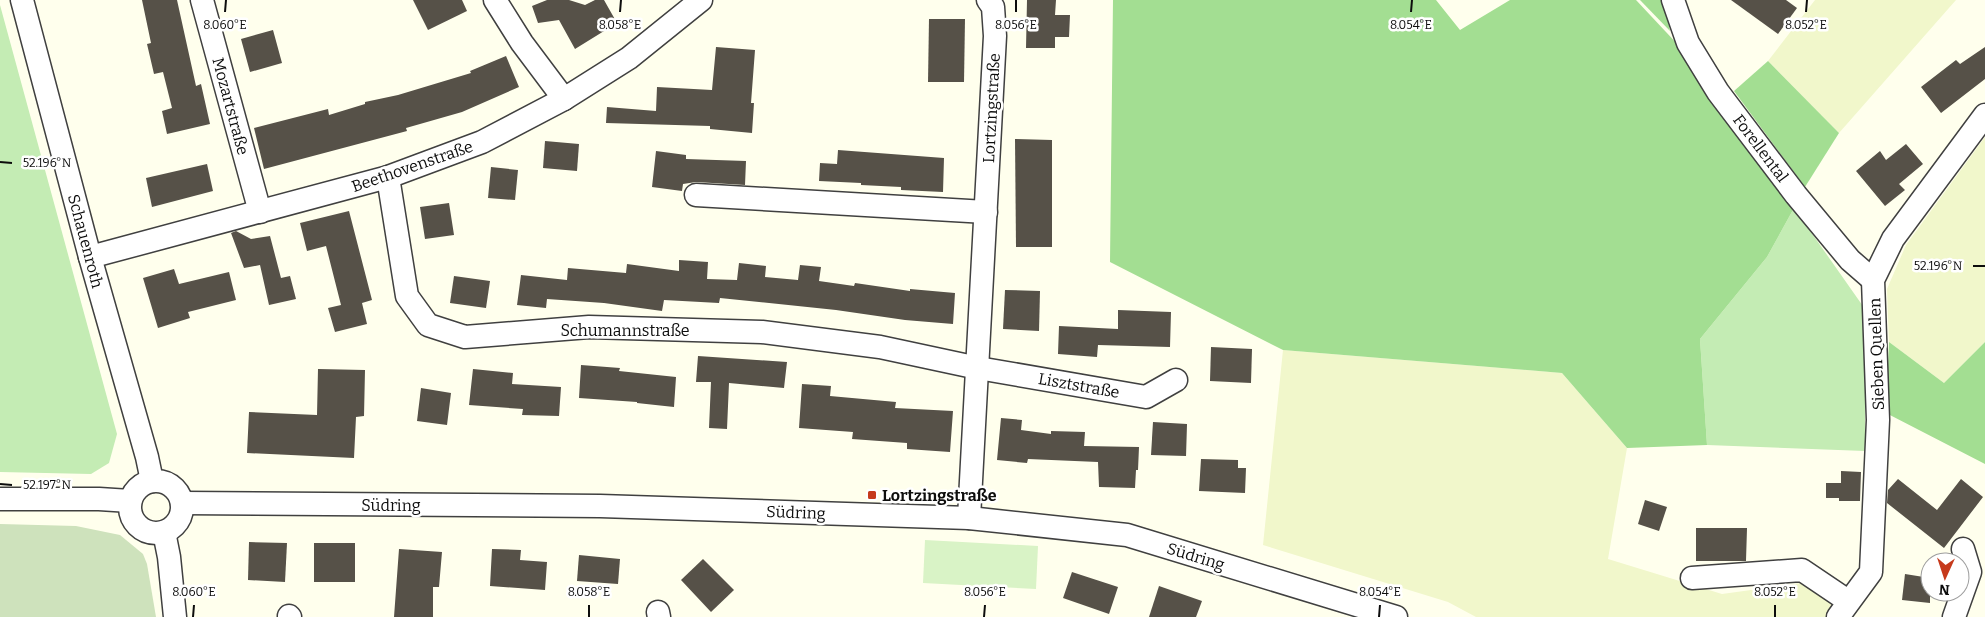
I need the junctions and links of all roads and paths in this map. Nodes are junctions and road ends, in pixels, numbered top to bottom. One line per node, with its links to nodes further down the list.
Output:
1 (22, 0): 13 (street, Schauenroth)
2 (202, 0): 11 (street, Mozartstraße)
3 (495, 0): 7 (street)
4 (701, 0): 7 (street, Beethovenstraße)
5 (988, 0): 12 (street, Lortzingstraße)
6 (1673, 0): 14 (street, Forellental)
7 (564, 99): 9 (street, Beethovenstraße)
8 (1985, 115): 14 (street, Sieben Quellen)
9 (388, 176): 11 (street, Beethovenstraße); 15 (street, Schumannstraße)
10 (696, 195): 12 (street)
11 (260, 212): 13 (street, Beethovenstraße)
12 (986, 212): 15 (street, Lortzingstraße)
13 (90, 257): 17 (street, Schauenroth)
14 (1873, 280): 25 (street, Sieben Quellen)
15 (978, 368): 16 (street, Lisztstraße); 21 (street, Lortzingstraße)
16 (1176, 380)
17 (152, 481): 19 (street); 20 (street)
18 (0, 499): 19 (street)
19 (130, 501): 22 (street)
20 (182, 503): 21 (street, Südring); 22 (street)
21 (968, 518): 27 (street, Südring)
22 (164, 532): 26 (street)
23 (1964, 549): 28 (street)
24 (1692, 578): 25 (street)
25 (1843, 609)
26 (174, 617)
27 (1396, 617)
28 (1954, 617)

